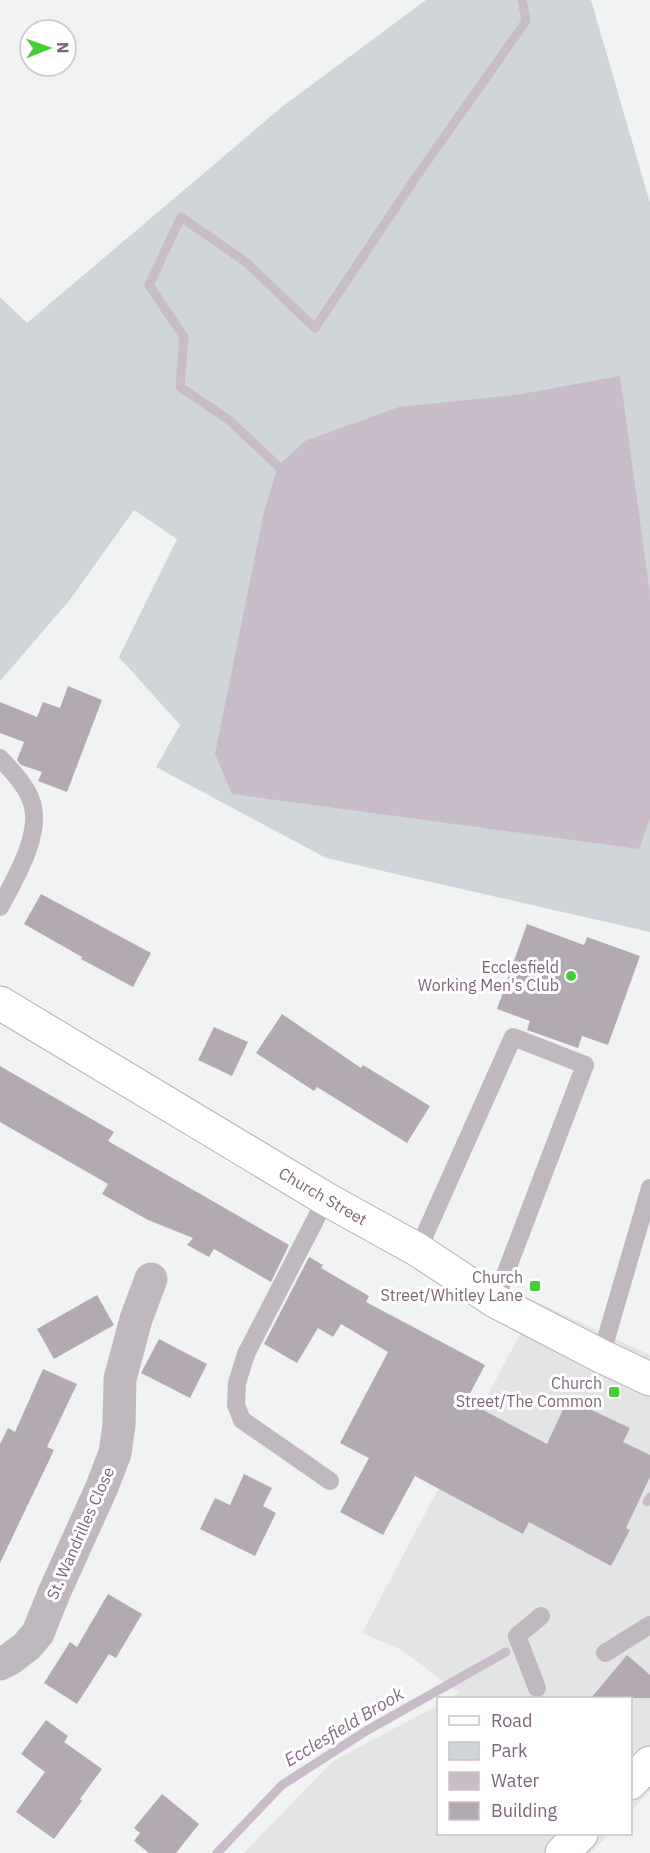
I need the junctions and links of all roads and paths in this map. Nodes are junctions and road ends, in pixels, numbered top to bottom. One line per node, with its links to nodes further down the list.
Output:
1 (0, 758): 2 (lane)
2 (0, 907)
3 (0, 1003): 5 (main road, Church Street)
4 (650, 1188): 9 (lane)
5 (326, 1199): 6 (main road, Church Street); 11 (lane)
6 (418, 1250): 8 (main road, Church Street); 8 (lane)
7 (152, 1279): 15 (street, St. Wandrilles Close)
8 (495, 1301): 9 (main road, Church Street)
9 (601, 1356): 10 (main road, Church Street)
10 (650, 1379)
11 (330, 1481)
12 (541, 1616): 16 (lane)
13 (650, 1625): 14 (lane)
14 (605, 1653)
15 (0, 1664)
16 (537, 1688)
17 (579, 1835): 18 (main road)
18 (562, 1853)

